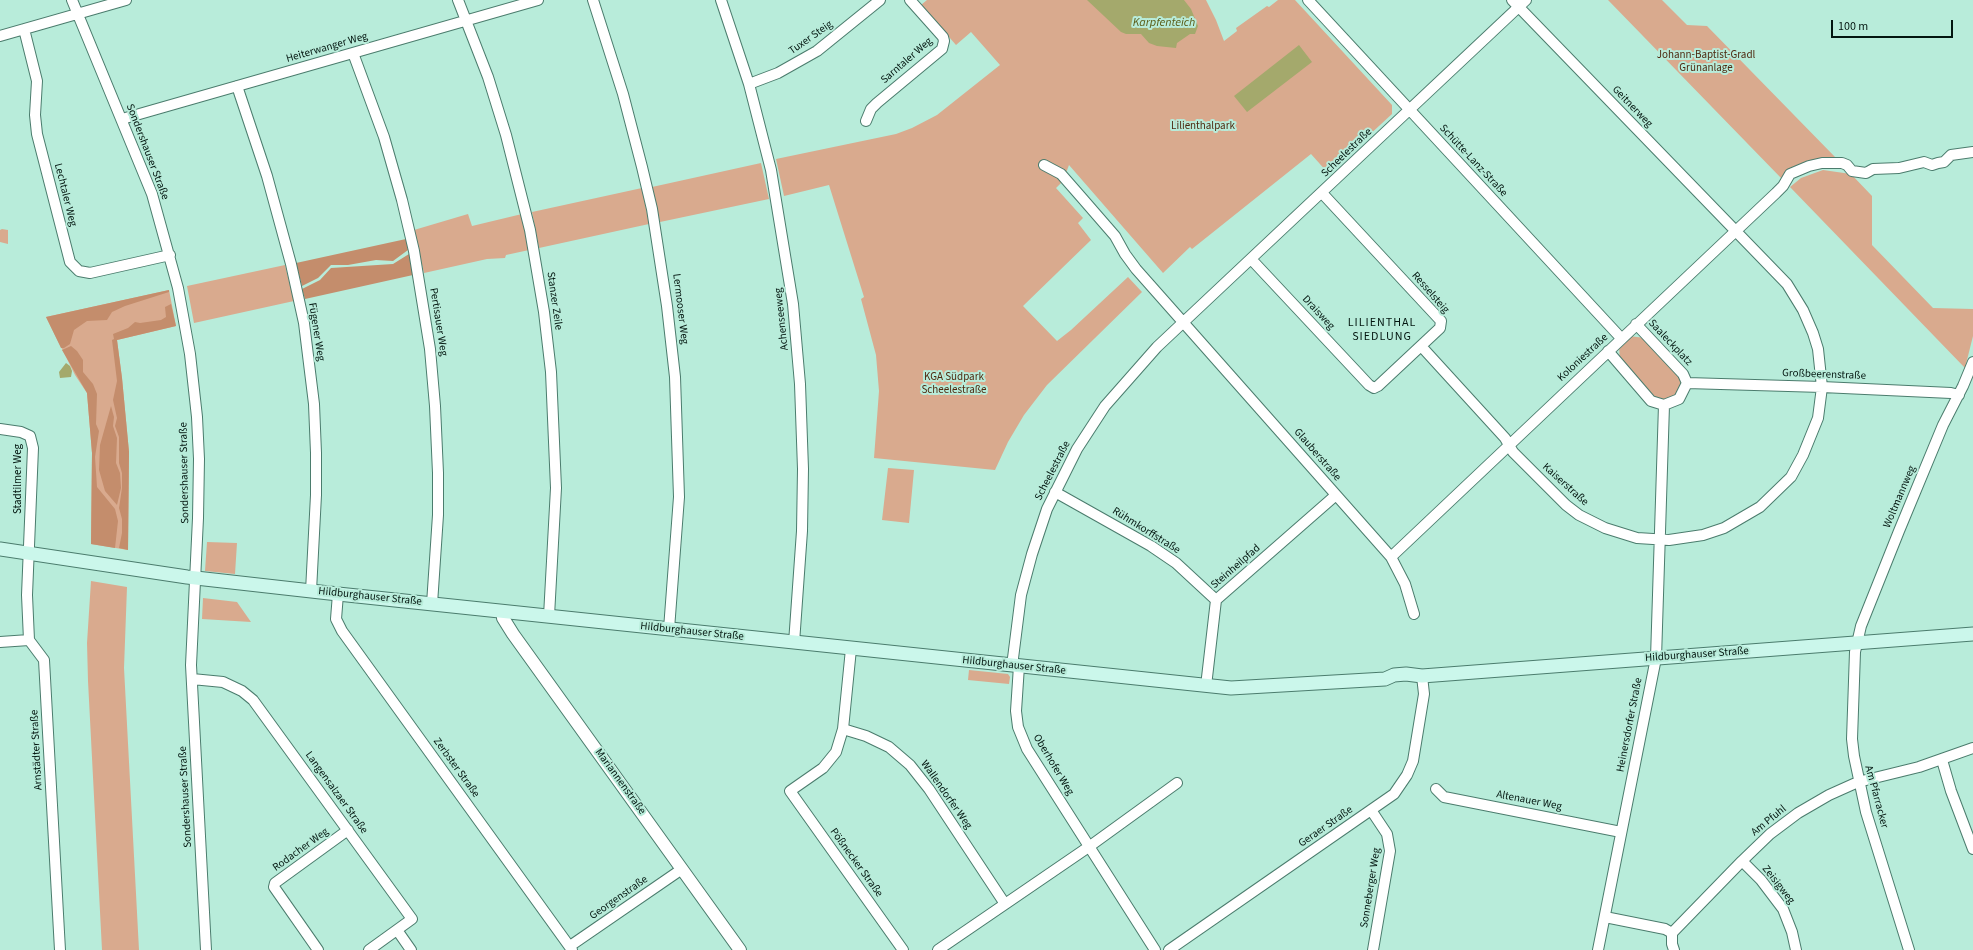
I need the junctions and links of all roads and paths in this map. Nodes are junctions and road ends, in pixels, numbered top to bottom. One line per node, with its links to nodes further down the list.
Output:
1 (72, 0): 11 (street, Sondershauser Straße)
2 (126, 0): 11 (street)
3 (458, 0): 12 (street, Stanzer Zeile)
4 (538, 0): 12 (street, Heiterwanger Weg)
5 (593, 0): 53 (street, Lermooser Weg)
6 (721, 0): 16 (street, Achenseeweg)
7 (880, 0): 16 (street, Tuxer Steig)
8 (910, 0): 20 (street, Sarntaler Weg)
9 (1308, 0): 18 (street, Schütte-Lanz-Straße)
10 (1519, 2): 18 (street, Scheelestraße); 24 (street, Geitnerweg)
11 (78, 14): 13 (street); 19 (street, Sondershauser Straße)
12 (467, 20): 15 (street, Heiterwanger Weg); 52 (street, Stanzer Zeile)
13 (24, 29): 14 (street); 25 (street, Lechtaler Weg)
14 (0, 36)
15 (353, 53): 17 (street, Heiterwanger Weg); 49 (street, Pertisauer Weg)
16 (749, 84): 57 (street, Achenseeweg)
17 (237, 86): 19 (street, Heiterwanger Weg); 46 (street, Fügener Weg)
18 (1410, 110): 23 (street, Scheelestraße); 29 (street, Schütte-Lanz-Straße)
19 (122, 119): 25 (street, Sondershauser Straße)
20 (866, 121)
21 (1973, 152): 24 (street, Koloniestraße)
22 (1044, 165): 27 (street)
23 (1322, 193): 26 (street, Scheelestraße); 30 (street, Resselsteig)
24 (1735, 231): 28 (street, Koloniestraße); 34 (street, Kaiserstraße)
25 (170, 255): 45 (street, Sondershauser Straße)
26 (1251, 259): 27 (street, Scheelestraße); 30 (street, Draisweg)
27 (1184, 322): 39 (street, Scheelestraße); 40 (street, Glauberstraße)
28 (1636, 324): 29 (street, Koloniestraße); 33 (street, Saaleckplatz)
29 (1621, 338): 31 (street, Koloniestraße)
30 (1421, 346): 38 (street)
31 (1608, 351): 36 (street); 38 (street, Koloniestraße)
32 (1973, 362): 35 (street, Woltmannweg)
33 (1687, 383): 34 (street, Großbeerenstraße); 36 (street, Saaleckplatz)
34 (1822, 387): 35 (street, Großbeerenstraße); 41 (street, Kaiserstraße)
35 (1959, 395): 58 (street, Woltmannweg)
36 (1664, 405): 41 (street, Heinersdorfer Straße)
37 (0, 429): 43 (street, Stadtilmer Weg)
38 (1509, 446): 41 (street, Kaiserstraße); 44 (street, Koloniestraße)
39 (1055, 492): 48 (street, Rühmkorffstraße); 61 (street, Scheelestraße)
40 (1336, 495): 44 (street, Glauberstraße); 48 (street, Steinheilpfad)
41 (1659, 540): 60 (street, Heinersdorfer Straße)
42 (0, 549): 43 (main road, Hildburghauser Straße)
43 (30, 554): 45 (main road, Hildburghauser Straße); 55 (street)
44 (1391, 557): 51 (street, Glauberstraße)
45 (196, 578): 46 (main road, Hildburghauser Straße); 63 (street, Sondershauser Straße)
46 (311, 591): 47 (main road, Hildburghauser Straße)
47 (338, 594): 49 (main road, Hildburghauser Straße); 83 (street, Zerbster Straße)
48 (1216, 600): 64 (street, Steinheilpfad)
49 (432, 604): 50 (main road, Hildburghauser Straße)
50 (503, 612): 52 (main road, Hildburghauser Straße); 77 (street, Mariannenstraße)
51 (1414, 614)
52 (549, 616): 53 (main road, Hildburghauser Straße)
53 (669, 629): 57 (main road, Hildburghauser Straße)
54 (1973, 634): 58 (main road, Hildburghauser Straße)
55 (29, 640): 56 (street); 84 (street, Arnstädter Straße)
56 (0, 642)
57 (794, 643): 59 (main road, Hildburghauser Straße)
58 (1856, 644): 60 (main road, Hildburghauser Straße); 68 (street, Am Pfarracker)
59 (852, 649): 61 (main road, Hildburghauser Straße); 65 (street)
60 (1656, 658): 62 (main road, Hildburghauser Straße); 73 (street, Heinersdorfer Straße)
61 (1016, 666): 64 (main road, Hildburghauser Straße); 74 (street, Oberhofer Weg)
62 (1422, 676): 64 (main road, Hildburghauser Straße); 71 (street, Geraer Straße)
63 (192, 679): 72 (street, Langensalzaer Straße); 85 (street, Sondershauser Straße)
64 (1206, 686)
65 (843, 729): 78 (street, Wallendorfer Weg); 82 (street, Pößnecker Straße)
66 (1973, 748): 67 (street, Am Pfuhl)
67 (1942, 760): 68 (street, Am Pfuhl); 75 (street)
68 (1858, 782): 76 (street, Am Pfuhl); 97 (street, Am Pfarracker)
69 (1177, 783): 74 (street)
70 (1436, 789): 73 (street, Altenauer Weg)
71 (1371, 810): 92 (street, Geraer Straße); 93 (street, Sonneberger Weg)
72 (348, 830): 80 (street, Langensalzaer Straße); 86 (street, Rodacher Weg)
73 (1621, 832): 79 (street, Heinersdorfer Straße)
74 (1090, 846): 78 (street); 91 (street, Oberhofer Weg)
75 (1973, 849)
76 (1742, 861): 81 (street, Am Pfuhl); 96 (street, Zeisigweg)
77 (682, 869): 83 (street, Georgenstraße); 89 (street, Mariannenstraße)
78 (1005, 904): 90 (street)
79 (1605, 917): 81 (street); 94 (street, Heinersdorfer Straße)
80 (397, 930): 87 (street); 88 (street)
81 (1672, 933): 95 (street)
82 (900, 947)
83 (571, 948)
84 (60, 950)
85 (206, 950)
86 (318, 950)
87 (369, 950)
88 (411, 950)
89 (740, 950)
90 (938, 950)
91 (1155, 950)
92 (1170, 950)
93 (1373, 950)
94 (1598, 950)
95 (1674, 950)
96 (1796, 950)
97 (1909, 950)

